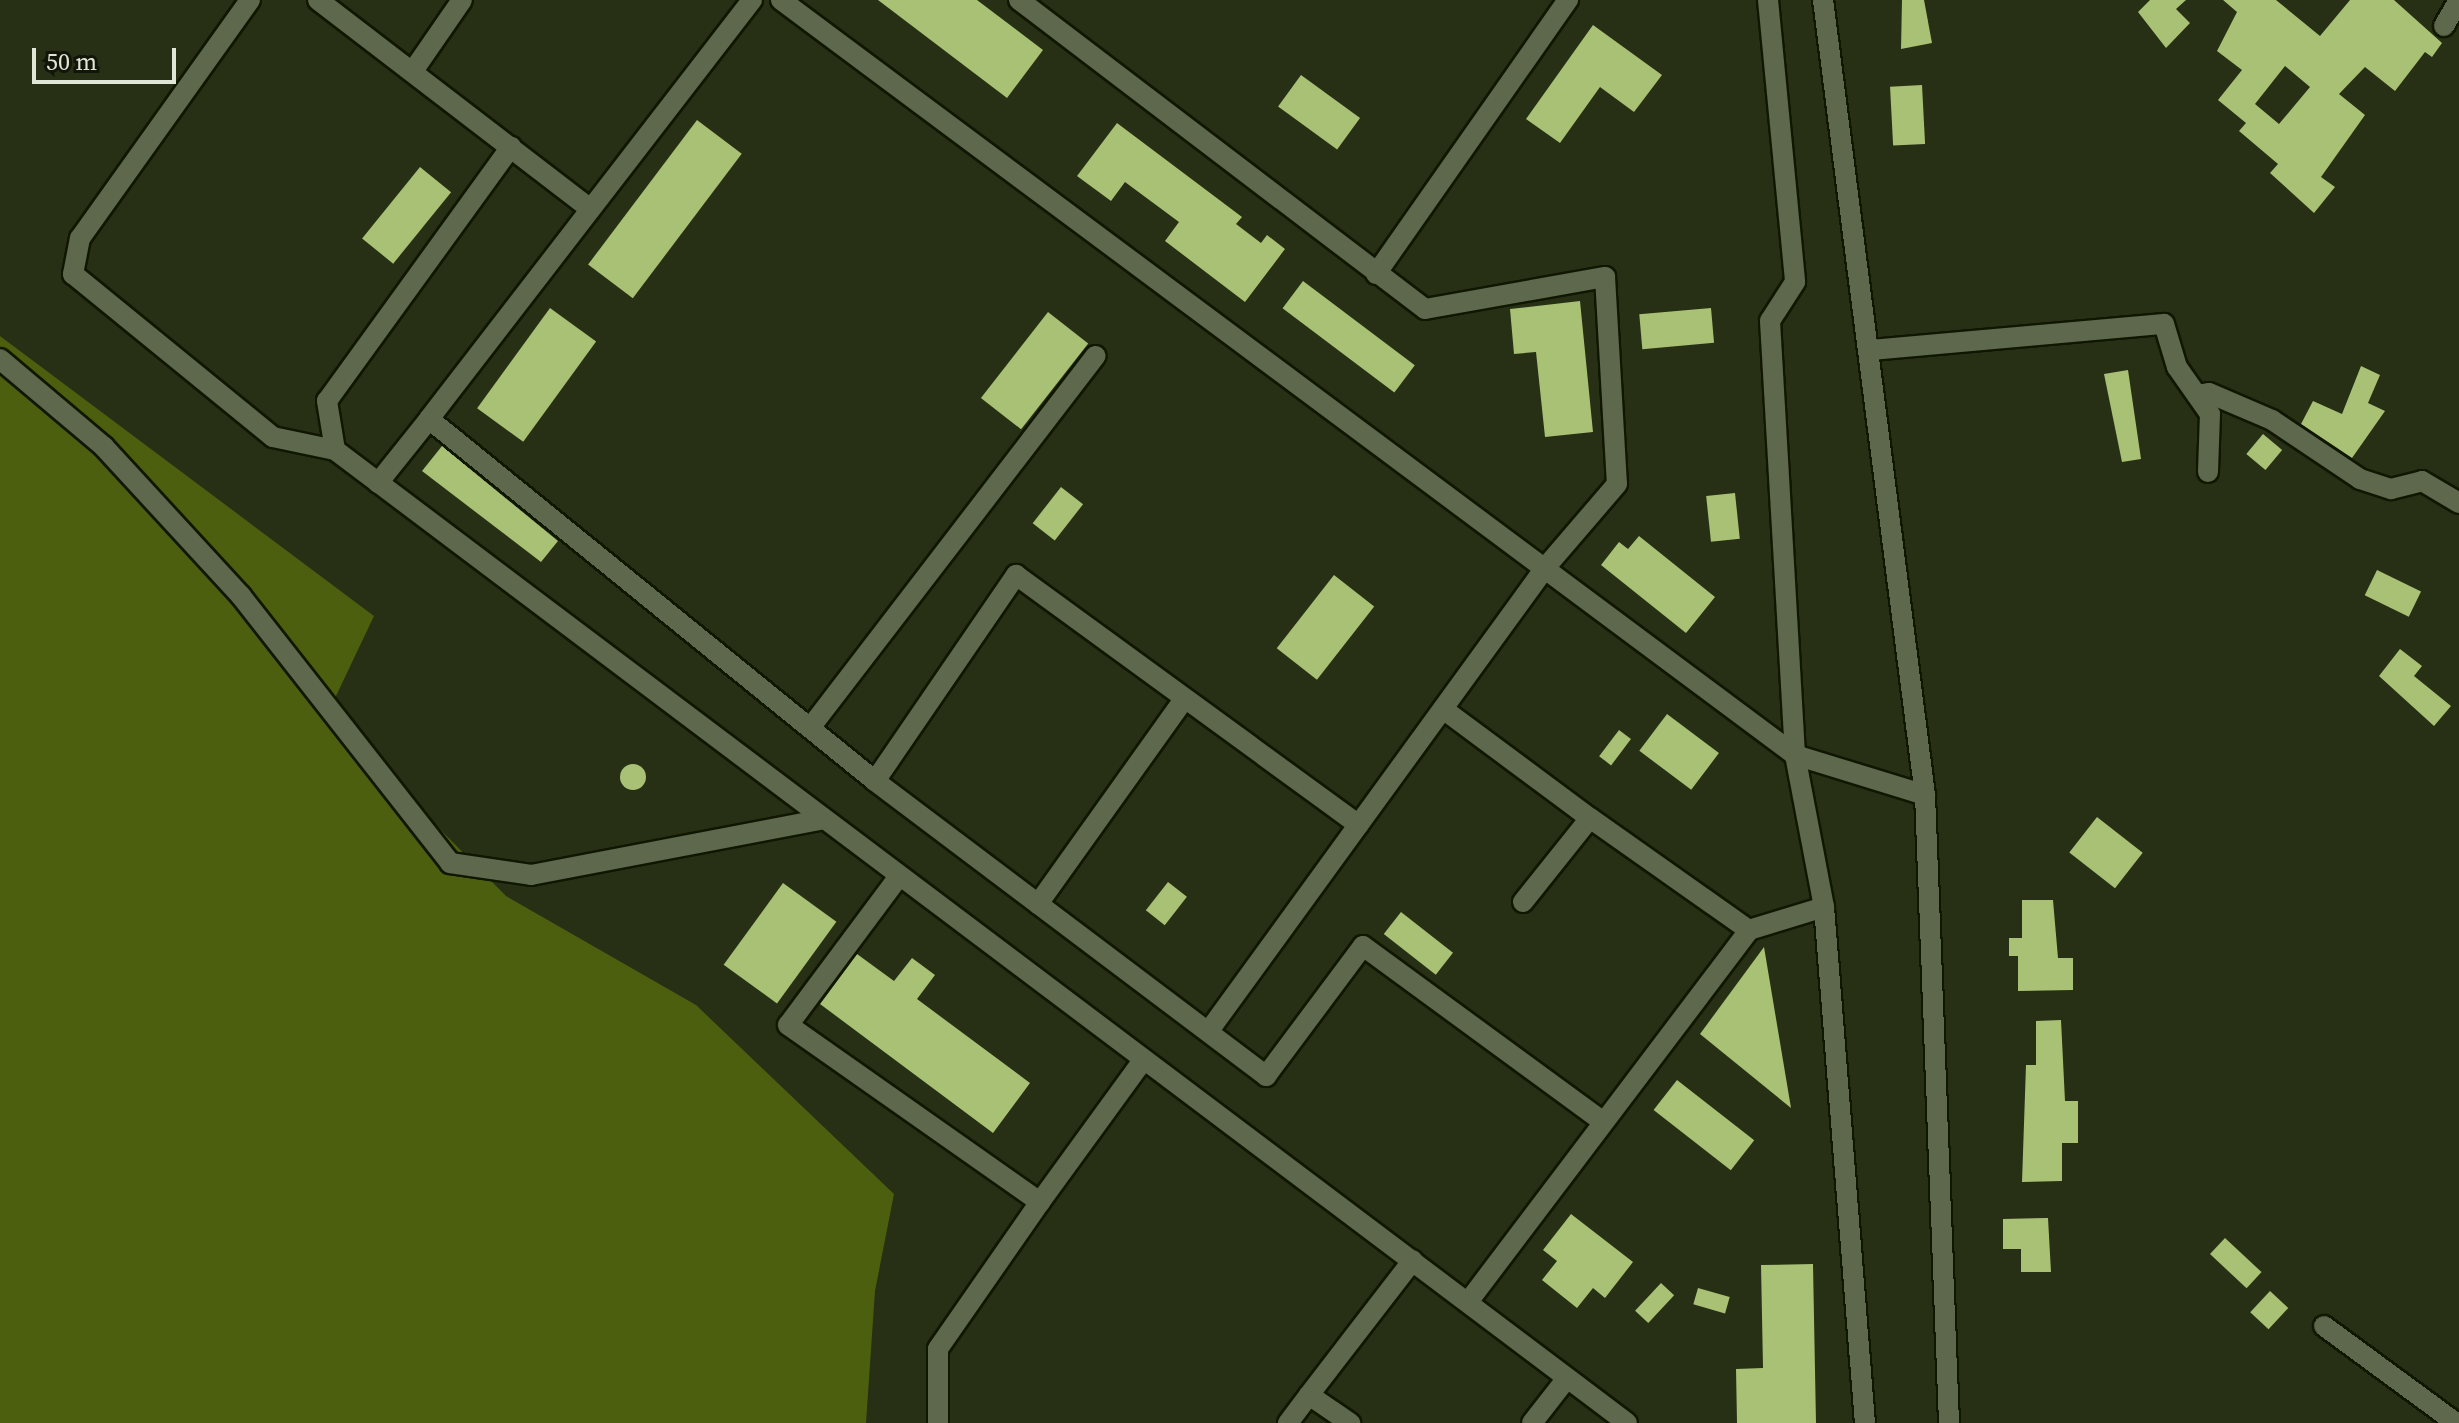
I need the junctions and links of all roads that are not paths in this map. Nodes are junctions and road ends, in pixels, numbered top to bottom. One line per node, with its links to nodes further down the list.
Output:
1 (250, 0): 21 (street)
2 (318, 0): 12 (street)
3 (462, 0): 12 (street)
4 (752, 0): 14 (street)
5 (781, 0): 25 (street)
6 (1019, 0): 15 (street)
7 (1568, 0): 15 (street)
8 (1768, 0): 29 (street)
9 (1823, 0): 16 (street)
10 (2459, 0): 11 (street)
11 (2444, 26)
12 (413, 71): 13 (street)
13 (511, 147): 14 (street); 21 (street)
14 (586, 206): 20 (street)
15 (1376, 274): 25 (street)
16 (1871, 350): 19 (street); 31 (street)
17 (1095, 356): 28 (street)
18 (0, 359): 33 (street)
19 (2197, 395): 22 (street); 24 (street)
20 (429, 419): 23 (street); 28 (street)
21 (335, 450): 23 (street)
22 (2208, 472)
23 (378, 483): 33 (street)
24 (2459, 503)
25 (1545, 568): 27 (street); 29 (street)
26 (1182, 702): 30 (street); 34 (street); 37 (street)
27 (1443, 709): 32 (street); 34 (street)
28 (810, 728): 30 (street)
29 (1795, 755): 31 (street); 38 (street)
30 (875, 781): 37 (street)
31 (1925, 795): 55 (street)
32 (1590, 818): 36 (street); 39 (street)
33 (820, 820): 35 (street)
34 (1359, 825): 40 (street)
35 (897, 879): 41 (street); 43 (street)
36 (1523, 902)
37 (1038, 904): 40 (street)
38 (1824, 907): 39 (street); 54 (street)
39 (1749, 930): 42 (street)
40 (1208, 1032): 42 (street)
41 (1141, 1063): 43 (street); 44 (street)
42 (1602, 1121): 45 (street)
43 (1040, 1202): 49 (street)
44 (1413, 1260): 45 (street); 48 (street)
45 (1468, 1302): 47 (street)
46 (2324, 1326): 56 (street)
47 (1567, 1378): 52 (street); 53 (street)
48 (1309, 1395): 50 (street); 51 (street)
49 (938, 1423)
50 (1288, 1423)
51 (1350, 1423)
52 (1532, 1423)
53 (1627, 1423)
54 (1865, 1423)
55 (1949, 1423)
56 (2456, 1423)

